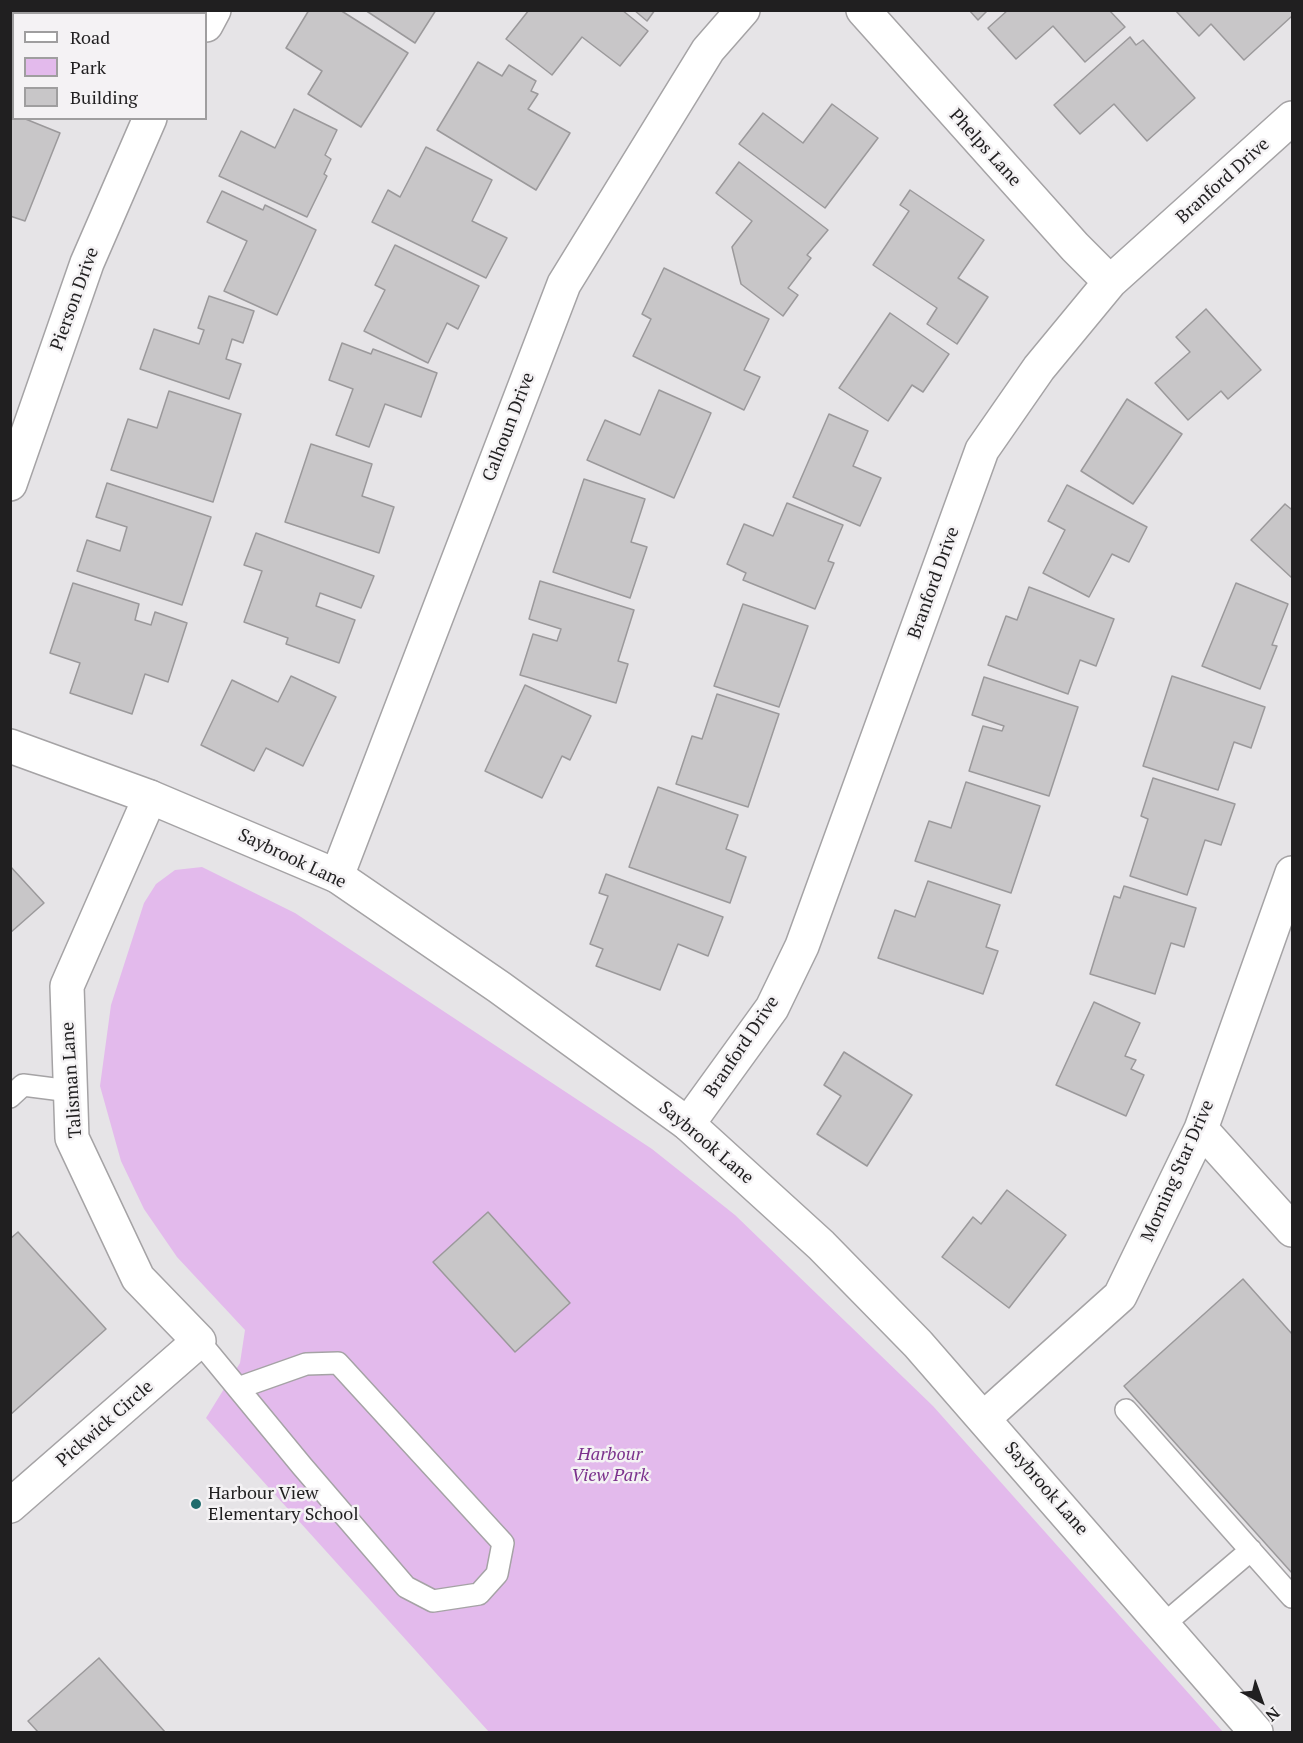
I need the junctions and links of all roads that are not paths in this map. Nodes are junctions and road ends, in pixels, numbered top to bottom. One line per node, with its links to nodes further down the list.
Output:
1 (743, 10): 10 (street, Calhoun Drive)
2 (863, 10): 5 (street, Phelps Lane)
3 (1293, 118): 5 (street, Branford Drive)
4 (149, 120): 6 (street, Pierson Drive)
5 (1110, 282): 13 (street, Branford Drive)
6 (10, 484)
7 (10, 746): 8 (street, Saybrook Lane)
8 (150, 797): 10 (street, Saybrook Lane); 11 (street, Talisman Lane)
9 (1293, 873): 14 (street, Morning Star Drive)
10 (337, 876): 13 (street, Saybrook Lane)
11 (70, 1091): 12 (lane); 16 (street, Talisman Lane)
12 (10, 1097)
13 (688, 1124): 19 (street, Saybrook Lane)
14 (1201, 1129): 15 (street); 19 (street, Morning Star Drive)
15 (1293, 1230)
16 (199, 1341): 17 (lane); 20 (street, Pickwick Circle)
17 (238, 1388): 17 (lane)
18 (1126, 1410): 21 (lane)
19 (984, 1418): 23 (street, Saybrook Lane)
20 (10, 1506)
21 (1251, 1550): 22 (lane); 23 (lane)
22 (1293, 1597)
23 (1163, 1625): 24 (street, Saybrook Lane)
24 (1256, 1732)

